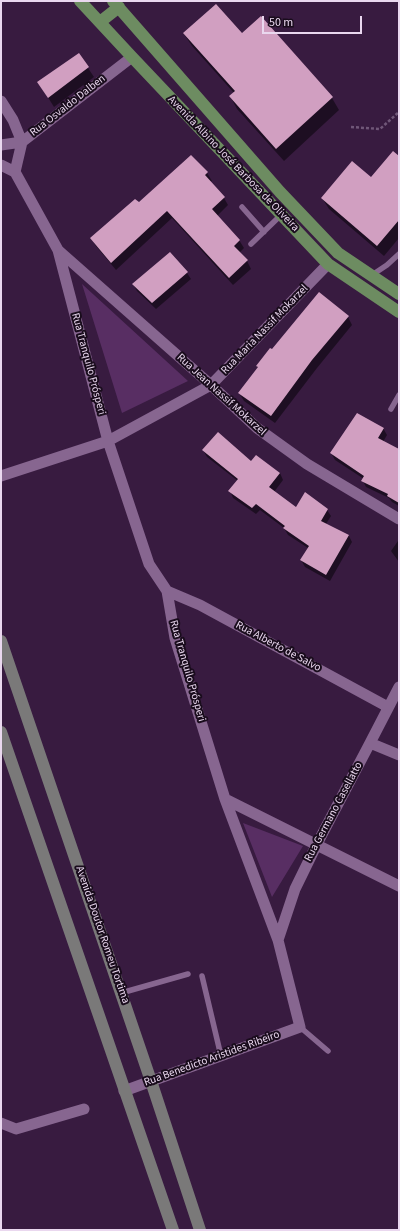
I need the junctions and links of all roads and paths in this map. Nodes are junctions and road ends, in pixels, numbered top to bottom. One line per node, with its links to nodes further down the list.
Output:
1 (80, 1): 3 (main road, Avenida Albino José Barbosa de Oliveira)
2 (116, 4): 3 (main road); 19 (main road, Avenida Albino José Barbosa de Oliveira)
3 (100, 22): 4 (main road, Avenida Albino José Barbosa de Oliveira)
4 (132, 57): 8 (street, Rua Osvaldo Dalben); 13 (main road, Avenida Albino José Barbosa de Oliveira)
5 (1, 101): 8 (street)
6 (399, 112): 7 (path)
7 (351, 127)
8 (22, 142): 9 (street, Rua Osvaldo Dalben); 11 (street)
9 (1, 145)
10 (1, 165): 11 (street)
11 (16, 172): 16 (street, Rua Tranquilo Prósperi)
12 (242, 207): 14 (lane)
13 (281, 214): 14 (lane); 18 (main road, Avenida Albino José Barbosa de Oliveira)
14 (264, 232): 15 (lane)
15 (251, 244)
16 (58, 250): 22 (street, Rua Jean Nassif Mokarzel); 25 (street, Rua Tranquilo Prósperi)
17 (399, 254): 19 (lane)
18 (328, 264): 21 (main road, Avenida Albino José Barbosa de Oliveira); 22 (street, Rua Maria Nassif Mokarzel)
19 (372, 275): 20 (main road, Avenida Albino José Barbosa de Oliveira)
20 (399, 294)
21 (399, 312)
22 (210, 385): 25 (street, Rua Maria Nassif Mokarzel); 27 (street, Rua Jean Nassif Mokarzel)
23 (399, 395): 24 (lane)
24 (391, 409)
25 (108, 441): 26 (street, Rua Maria Nassif Mokarzel); 28 (street, Rua Tranquilo Prósperi)
26 (1, 476)
27 (399, 519)
28 (167, 591): 31 (street, Rua Alberto de Salvo); 35 (street, Rua Tranquilo Prósperi)
29 (1, 641): 41 (main road, Avenida Doutor Romeu Tortima)
30 (399, 687): 31 (street, Rua Germano Casellatto)
31 (388, 706): 33 (street, Rua Germano Casellatto)
32 (1, 732): 46 (main road)
33 (370, 743): 34 (street); 36 (street, Rua Germano Casellatto)
34 (399, 755)
35 (225, 799): 36 (street); 38 (street, Rua Tranquilo Prósperi)
36 (317, 844): 37 (street); 38 (street, Rua Germano Casellatto)
37 (399, 886)
38 (278, 940): 42 (street, Rua Tranquilo Prósperi)
39 (188, 974): 41 (lane)
40 (202, 976): 44 (lane)
41 (121, 993): 45 (main road, Avenida Doutor Romeu Tortima)
42 (300, 1027): 43 (lane); 44 (street, Rua Benedicto Aristides Ribeiro)
43 (328, 1051)
44 (221, 1056): 45 (street, Rua Benedicto Aristides Ribeiro)
45 (151, 1081): 46 (street, Rua Benedicto Aristides Ribeiro); 50 (main road, Avenida Doutor Romeu Tortima)
46 (124, 1091): 49 (main road)
47 (84, 1109): 48 (street)
48 (1, 1123)
49 (172, 1230)
50 (200, 1230)

